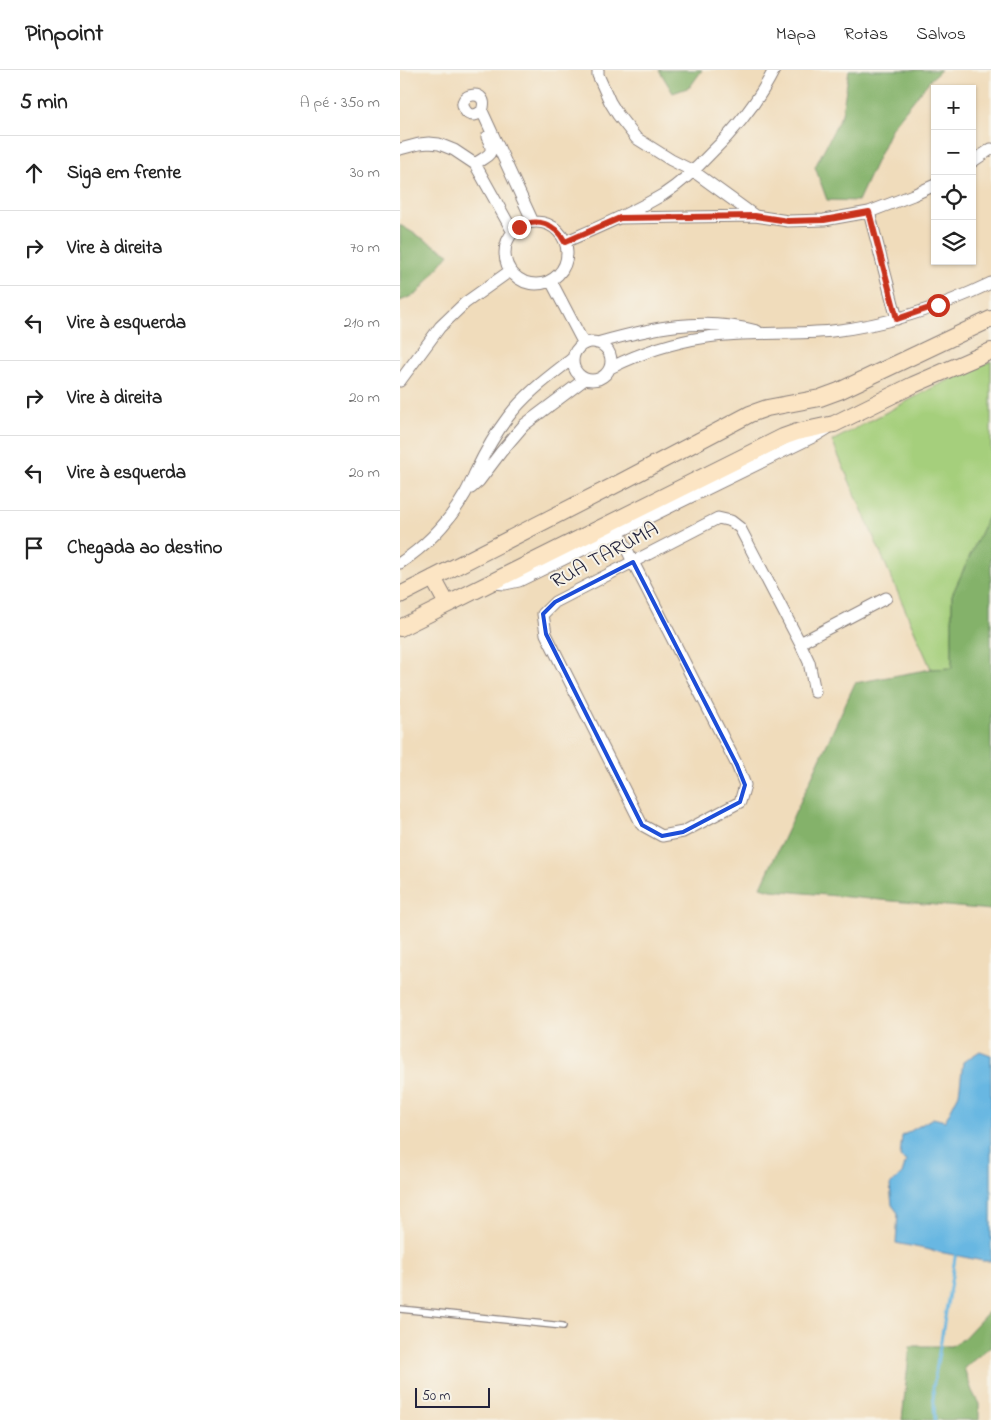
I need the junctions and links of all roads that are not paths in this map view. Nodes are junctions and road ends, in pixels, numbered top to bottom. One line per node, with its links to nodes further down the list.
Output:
1 (598, 70): 7 (street)
2 (774, 70): 7 (street)
3 (991, 148): 5 (street)
4 (400, 149): 6 (street)
5 (976, 159)
6 (478, 168): 8 (street); 8 (street); 14 (street)
7 (693, 171): 11 (street); 12 (street)
8 (511, 174): 13 (street)
9 (931, 187): 10 (street)
10 (869, 212): 11 (street); 19 (street)
11 (755, 216): 12 (street)
12 (620, 218): 15 (street)
13 (533, 222): 14 (street); 15 (street)
14 (513, 232): 16 (street)
15 (565, 242): 17 (street)
16 (510, 271): 17 (street); 28 (street)
17 (551, 281): 23 (street)
18 (991, 283): 19 (street)
19 (897, 319): 21 (street)
20 (991, 319): 34 (main road)
21 (766, 333): 22 (street); 26 (street)
22 (597, 343): 23 (street); 26 (street)
23 (584, 344): 25 (street)
24 (991, 350): 29 (main road)
25 (573, 358): 27 (street); 30 (street)
26 (610, 368): 27 (street)
27 (586, 379): 30 (street)
28 (400, 381)
29 (834, 424): 31 (street); 35 (main road)
30 (466, 493): 33 (street)
31 (619, 533): 32 (street); 35 (street)
32 (634, 562): 32 (street, RUA TARUMA); 40 (street, RUA TARUMA)
33 (400, 563)
34 (433, 578): 36 (main road); 38 (main road)
35 (492, 583): 38 (main road)
36 (400, 595)
37 (886, 598): 40 (street)
38 (447, 604): 39 (main road)
39 (400, 628)
40 (800, 644): 41 (street, RUA TARUMA)
41 (815, 692)
42 (400, 1309): 43 (lane)
43 (563, 1326)

